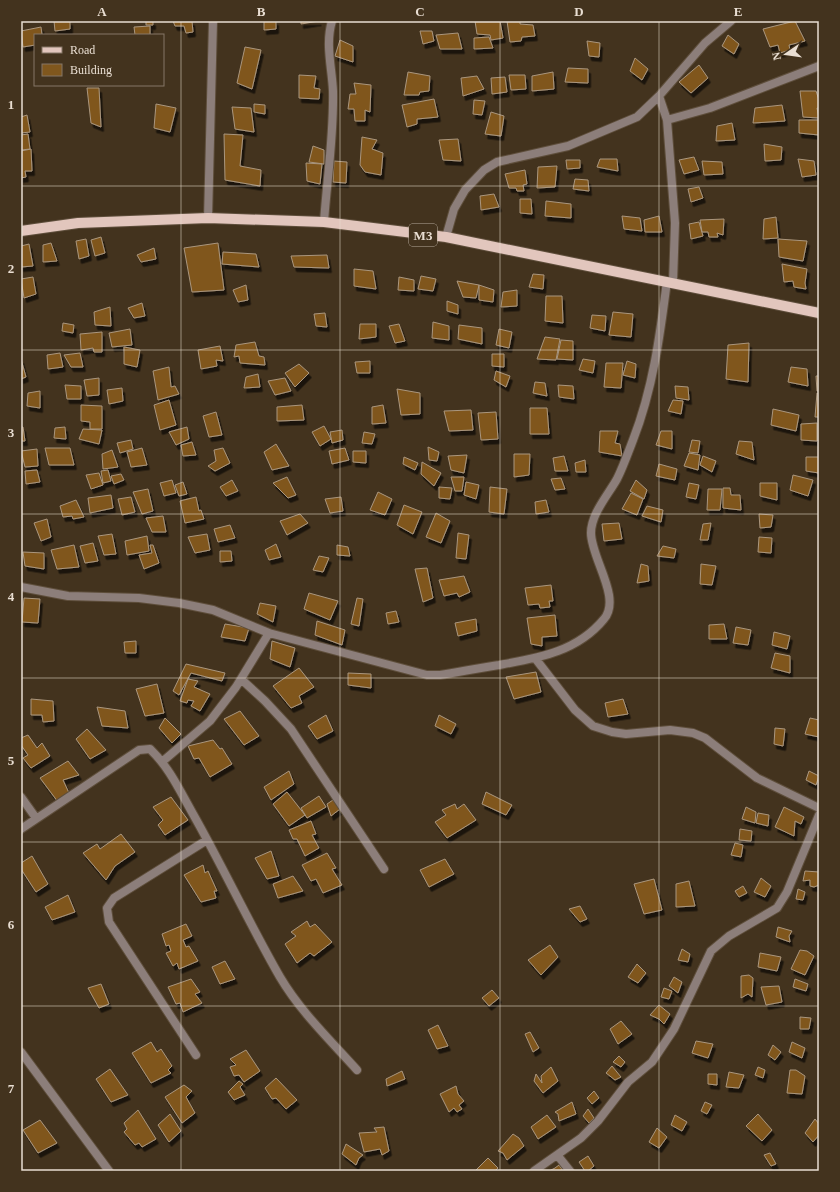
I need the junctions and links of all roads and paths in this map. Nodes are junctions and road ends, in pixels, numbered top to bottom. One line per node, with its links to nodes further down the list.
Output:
1 (213, 21): 7 (street)
2 (332, 21): 8 (street)
3 (731, 21): 5 (street)
4 (819, 66): 6 (street)
5 (658, 96): 6 (street); 10 (street)
6 (667, 120): 11 (street)
7 (208, 218): 8 (main road, M3); 9 (main road, M3)
8 (324, 222): 10 (main road, M3)
9 (21, 231)
10 (446, 237): 11 (main road, M3)
11 (670, 282): 12 (main road, M3); 15 (street)
12 (819, 313)
13 (21, 587): 14 (street)
14 (269, 633): 15 (street); 16 (street)
15 (535, 658): 19 (street)
16 (241, 679): 17 (street); 24 (street)
17 (163, 761): 21 (street); 23 (street)
18 (21, 797): 21 (street)
19 (819, 808)
20 (819, 817): 28 (street)
21 (36, 818): 22 (street)
22 (21, 829)
23 (208, 840): 26 (street); 27 (street)
24 (384, 869)
25 (21, 1052): 29 (street)
26 (196, 1055)
27 (357, 1070)
28 (558, 1156): 30 (street); 31 (street)
29 (109, 1171)
30 (534, 1171)
31 (570, 1171)

